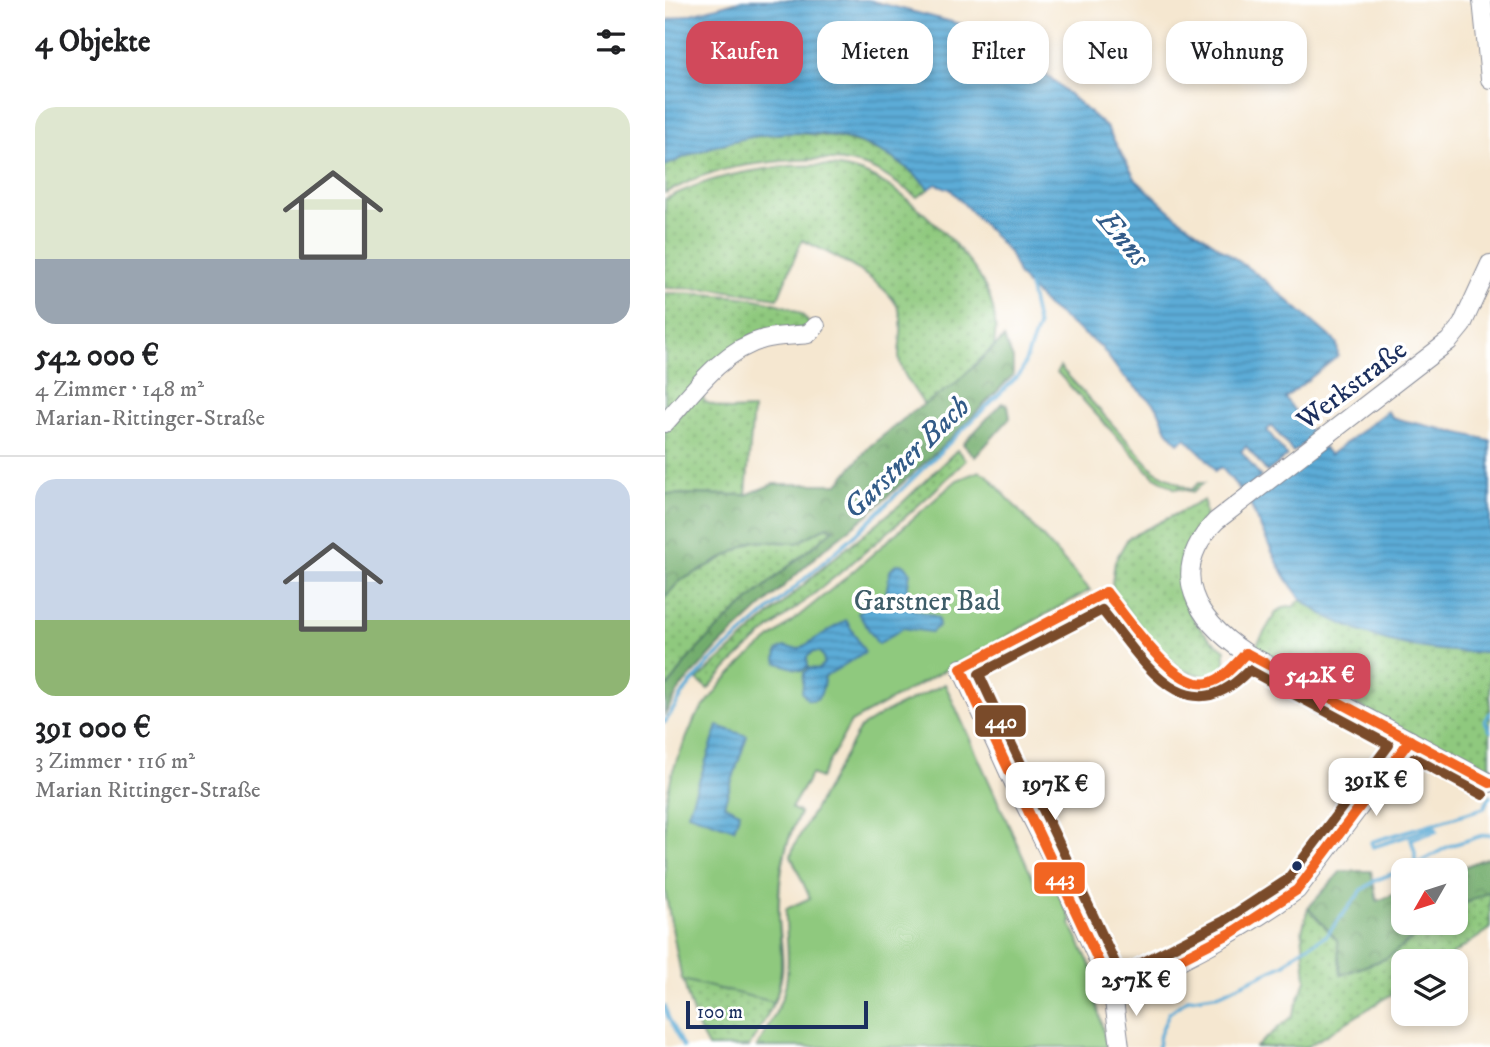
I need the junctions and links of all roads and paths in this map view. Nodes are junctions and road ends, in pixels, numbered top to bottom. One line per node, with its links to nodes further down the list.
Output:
1 (1482, 0): 2 (street)
2 (1490, 79)
3 (1490, 264): 7 (street, Werkstraße)
4 (815, 326): 5 (street)
5 (665, 423)
6 (961, 668): 9 (street)
7 (1410, 740): 8 (street, Werkstraße); 9 (street)
8 (1490, 783)
9 (1113, 993): 10 (street)
10 (1120, 1047)

